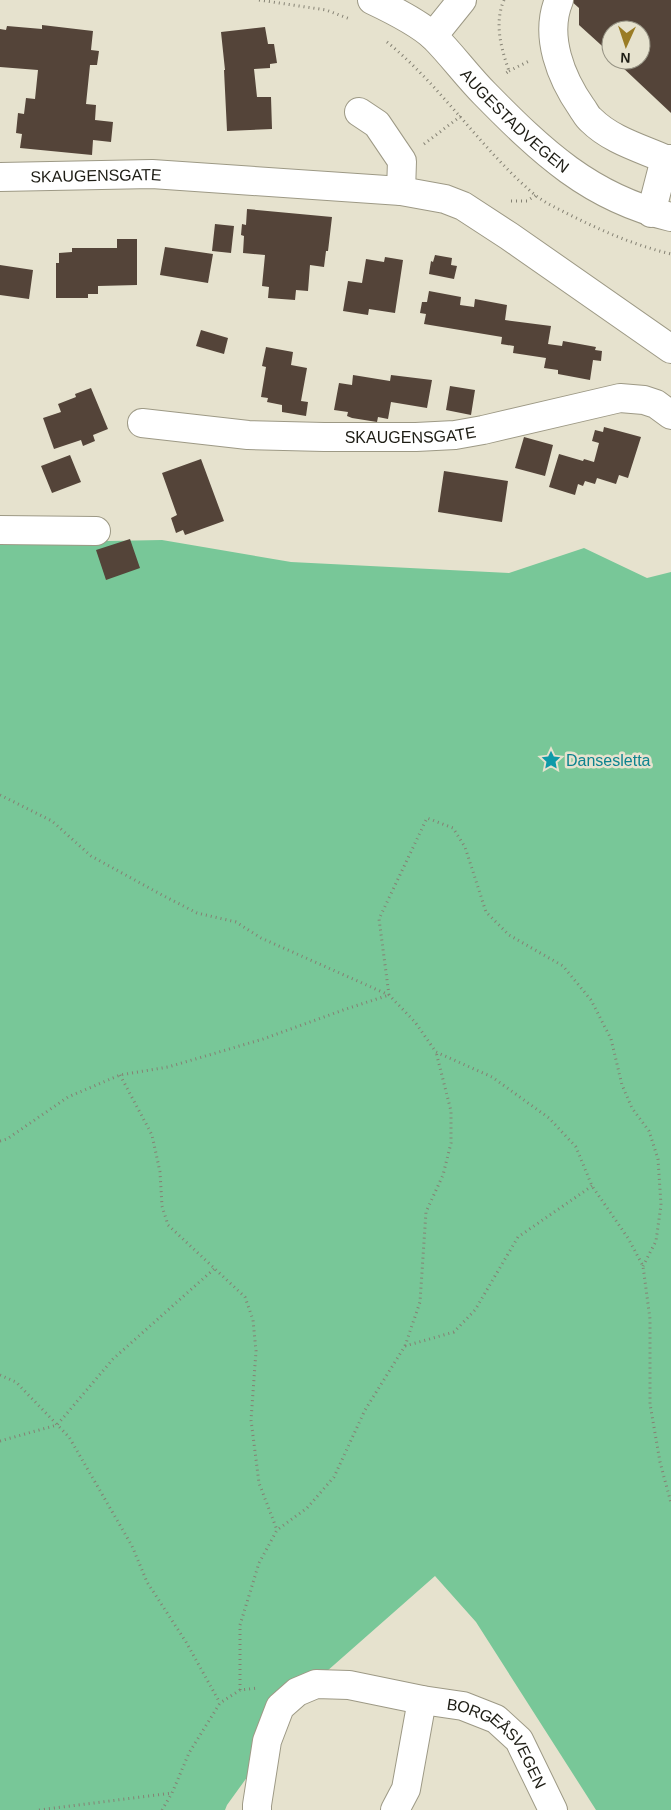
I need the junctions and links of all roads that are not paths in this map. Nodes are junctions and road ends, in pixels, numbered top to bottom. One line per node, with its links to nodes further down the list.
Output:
1 (372, 0): 4 (street, AUGESTADVEGEN)
2 (462, 0): 4 (street)
3 (559, 0): 6 (street)
4 (433, 36): 9 (street, AUGESTADVEGEN)
5 (359, 112): 8 (street)
6 (668, 159): 9 (street)
7 (0, 177): 8 (street, SKAUGENSGATE)
8 (401, 191): 10 (street, SKAUGENSGATE)
9 (661, 215)
10 (671, 349)
11 (671, 415): 12 (street, SKAUGENSGATE)
12 (142, 423)
13 (0, 530): 14 (street)
14 (96, 530)
15 (422, 1700): 16 (street, BORGEÅSVEGEN); 17 (street, BORGEÅSVEGEN); 18 (street, BORGEÅSVEGEN)
16 (258, 1810)
17 (395, 1810)
18 (553, 1810)

